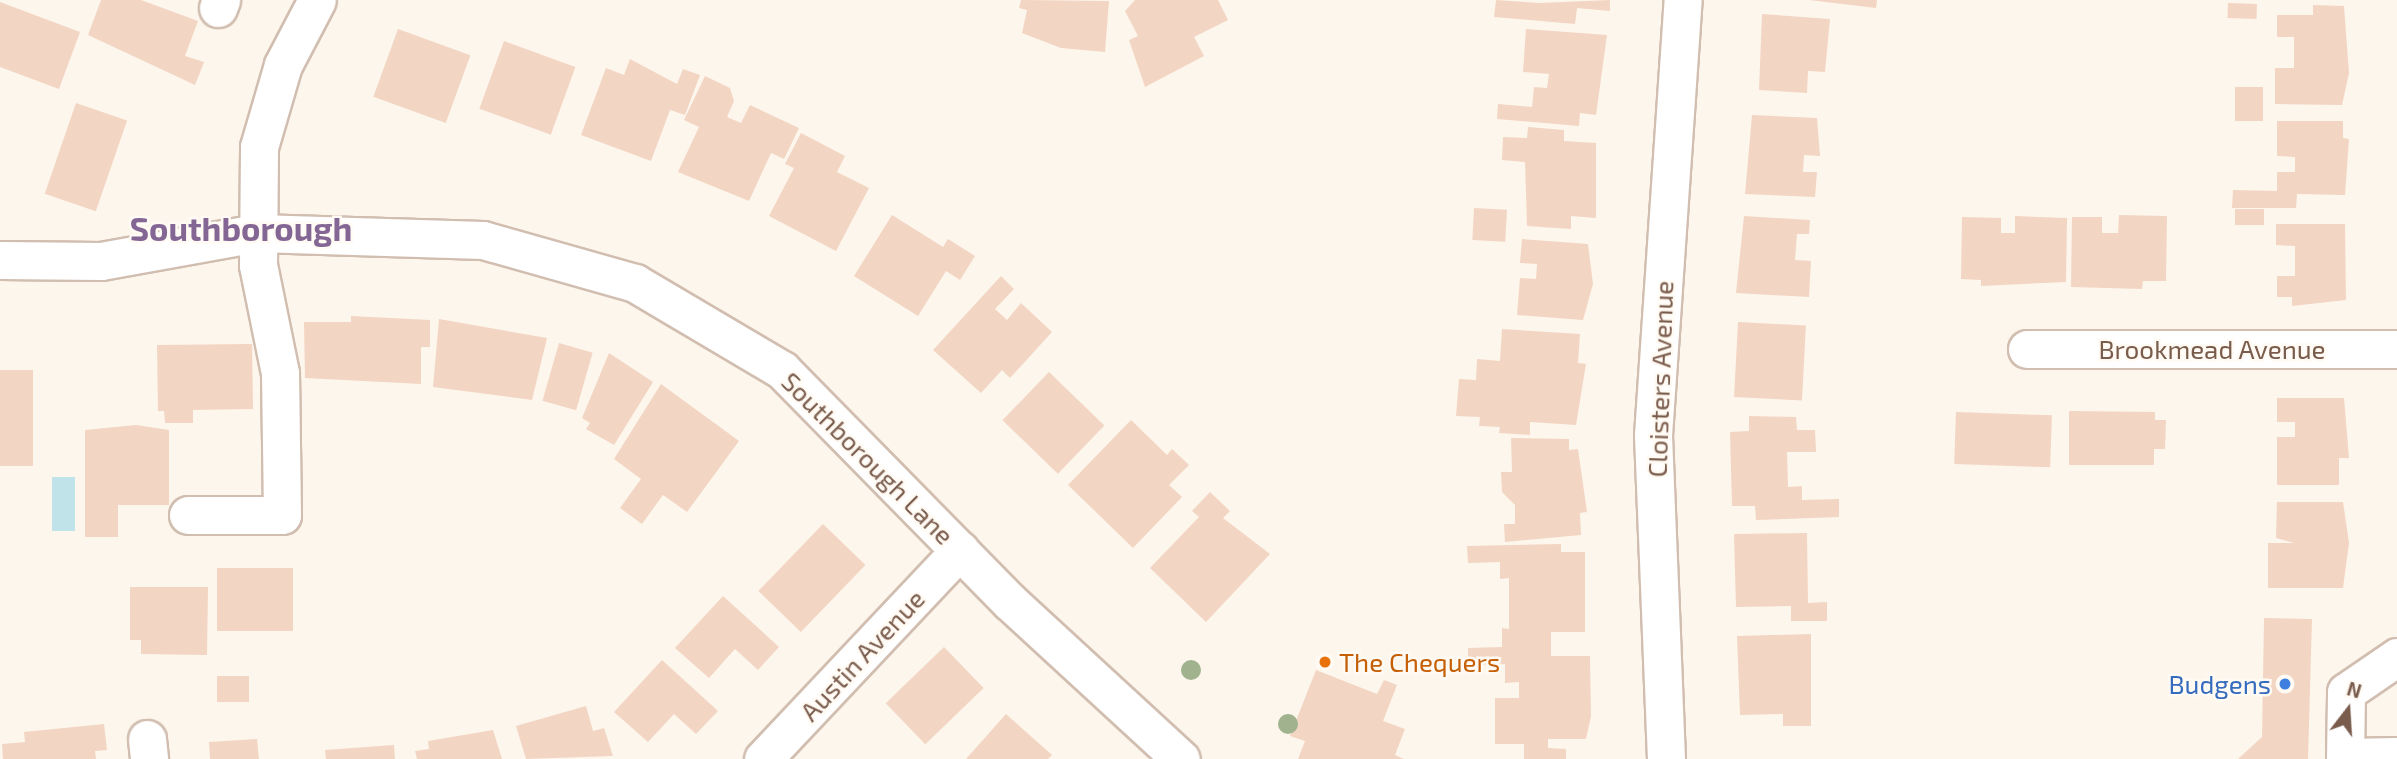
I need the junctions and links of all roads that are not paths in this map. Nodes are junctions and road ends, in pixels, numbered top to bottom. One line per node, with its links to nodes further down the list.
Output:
1 (317, 0): 3 (street)
2 (1683, 0): 14 (street, Cloisters Avenue)
3 (257, 233): 4 (street, Southborough Lane); 7 (street); 8 (street, Southborough Lane)
4 (0, 260)
5 (2027, 349): 6 (street, Brookmead Avenue)
6 (2397, 349)
7 (188, 515)
8 (960, 551): 12 (street, Austin Avenue); 13 (street, Southborough Lane)
9 (2397, 657): 11 (street)
10 (2397, 757): 11 (street)
11 (2345, 758)
12 (763, 759)
13 (1181, 759)
14 (1666, 759)

